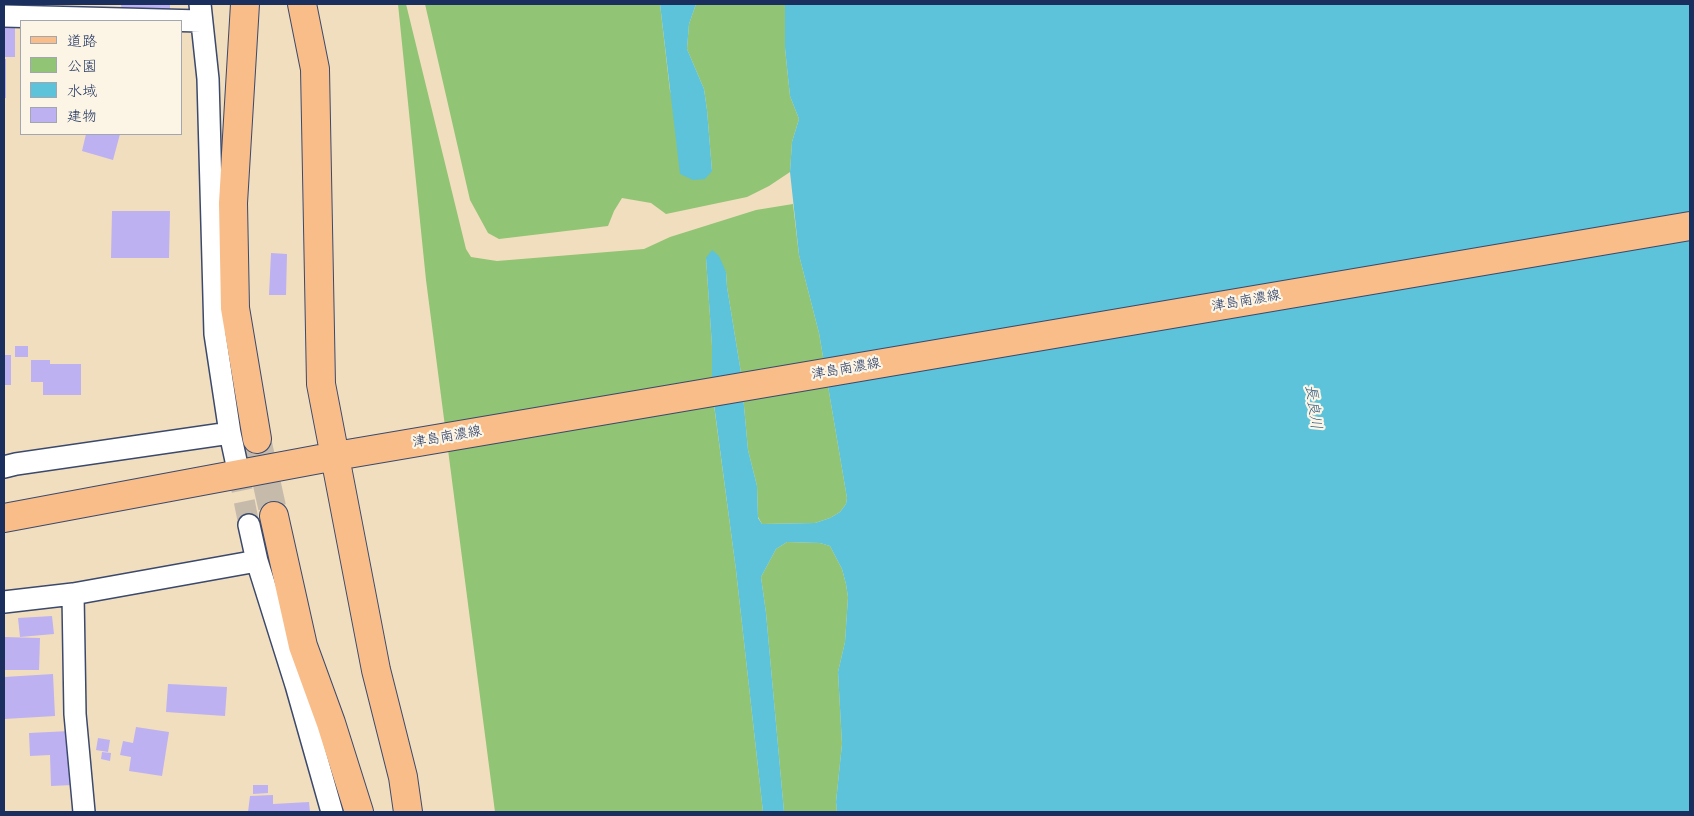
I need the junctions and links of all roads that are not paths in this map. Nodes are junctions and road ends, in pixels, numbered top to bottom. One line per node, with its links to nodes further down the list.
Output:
1 (245, 4): 7 (main road)
2 (302, 4): 8 (main road)
3 (200, 13): 4 (street); 6 (street)
4 (4, 16)
5 (1690, 226): 8 (main road, 津島南濃線)
6 (230, 433): 9 (street); 10 (street)
7 (257, 439)
8 (336, 456): 11 (main road, 津島南濃線); 19 (main road)
9 (4, 467)
10 (238, 470)
11 (4, 518)
12 (262, 521): 13 (street); 18 (main road)
13 (257, 561): 14 (street); 17 (street)
14 (73, 594): 15 (street); 16 (street)
15 (4, 602)
16 (84, 812)
17 (332, 812)
18 (359, 812)
19 (408, 812)

